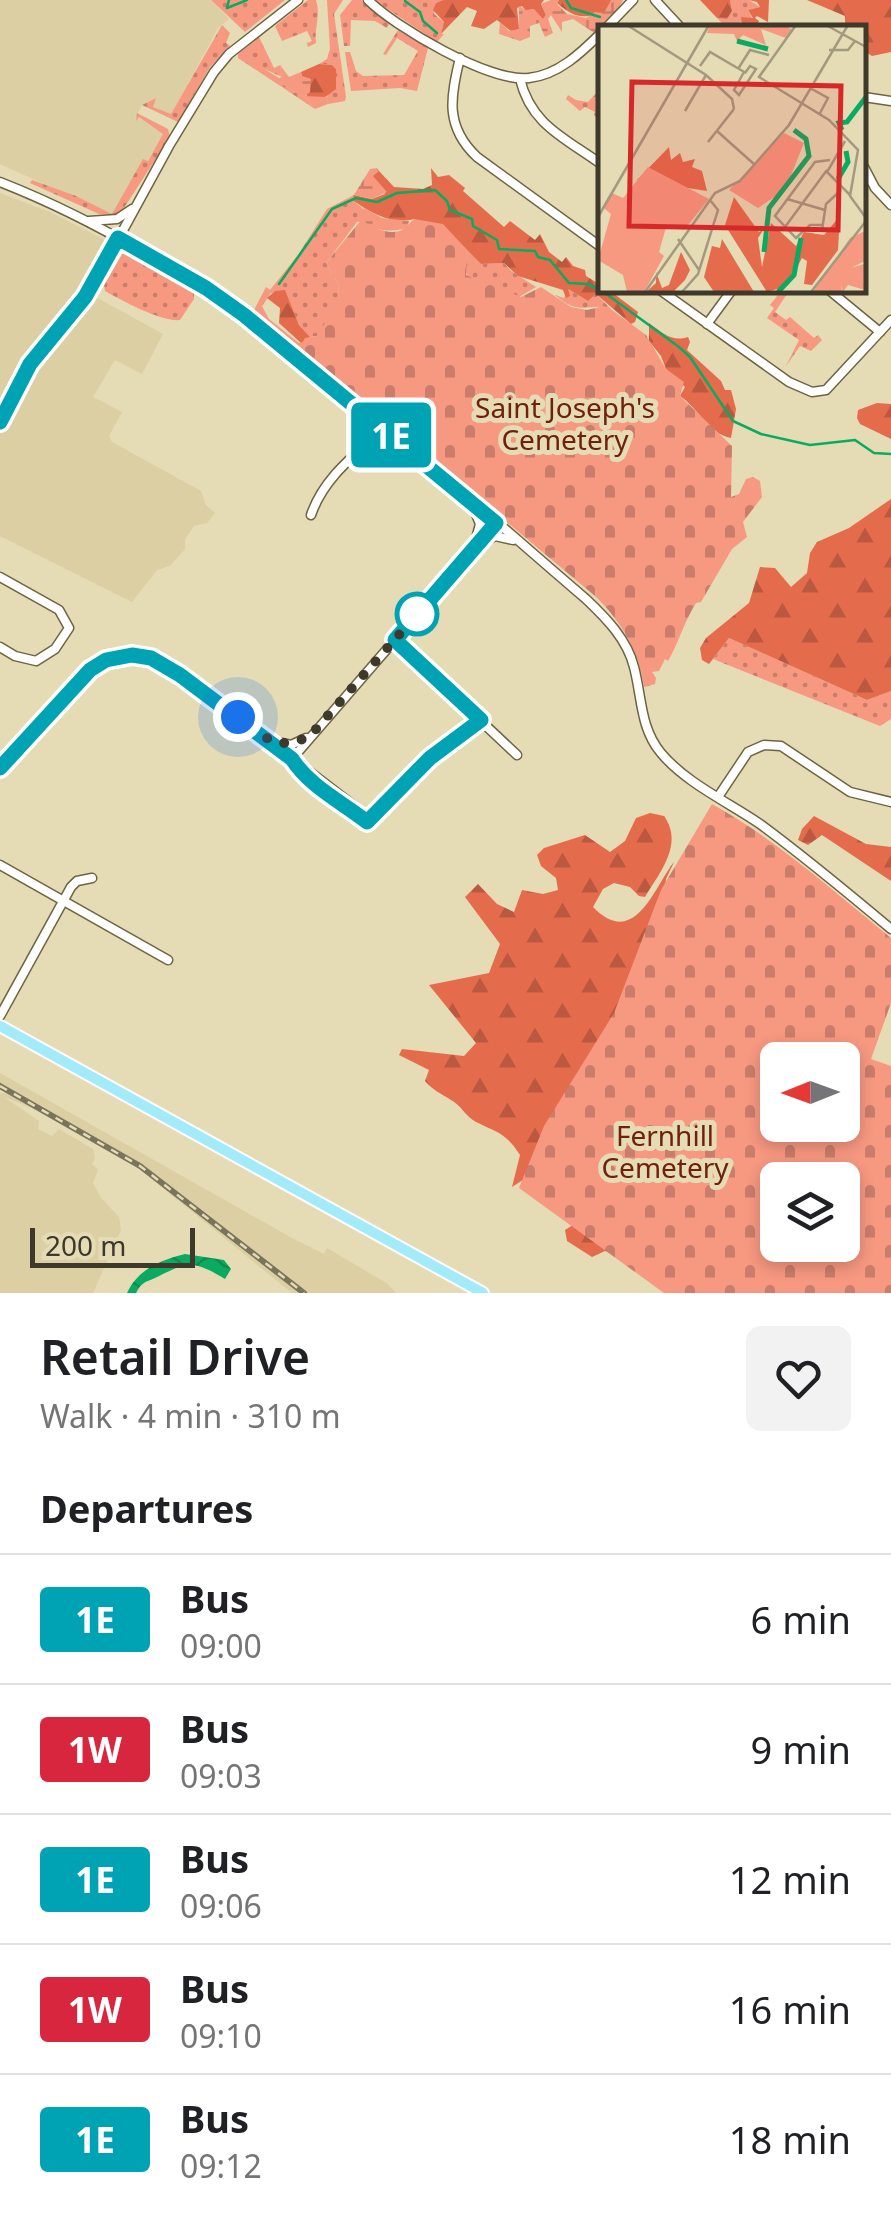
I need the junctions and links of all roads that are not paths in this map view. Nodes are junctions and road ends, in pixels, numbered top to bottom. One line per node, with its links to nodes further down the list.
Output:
1 (298, 0): 16 (street)
2 (368, 0): 8 (street)
3 (633, 0): 5 (street)
4 (655, 0): 6 (street)
5 (609, 25)
6 (678, 25)
7 (598, 35): 9 (street)
8 (460, 58): 9 (street); 19 (street)
9 (520, 79): 12 (street)
10 (866, 98): 11 (street)
11 (891, 101)
12 (598, 162)
13 (866, 171): 15 (street)
14 (0, 182): 17 (street)
15 (891, 204)
16 (135, 206): 17 (street); 18 (street)
17 (84, 221): 18 (street)
18 (118, 238): 26 (street); 27 (street)
19 (598, 245)
20 (663, 292): 24 (street)
21 (731, 292): 24 (street)
22 (832, 292): 25 (street)
23 (891, 320): 25 (street)
24 (707, 324): 25 (street)
25 (880, 332)
26 (0, 422)
27 (384, 428): 28 (street); 29 (street)
28 (468, 499): 30 (street); 32 (street)
29 (312, 515)
30 (496, 523): 31 (street); 32 (street)
31 (519, 542): 32 (street); 42 (street)
32 (472, 550): 34 (street)
33 (0, 578): 35 (street)
34 (395, 640): 36 (street); 38 (street)
35 (0, 647)
36 (310, 736): 37 (street); 39 (street); 40 (street)
37 (265, 738): 39 (street); 41 (street)
38 (517, 755)
39 (292, 759): 40 (street); 44 (street)
40 (306, 767): 44 (street)
41 (0, 768)
42 (718, 796): 43 (street); 49 (street)
43 (891, 802)
44 (359, 815): 45 (street)
45 (367, 822)
46 (0, 866): 48 (street)
47 (92, 878): 48 (street)
48 (63, 901): 50 (street); 51 (street)
49 (891, 929)
50 (168, 960)
51 (0, 1016)
52 (0, 1026): 53 (main road)
53 (483, 1293)

